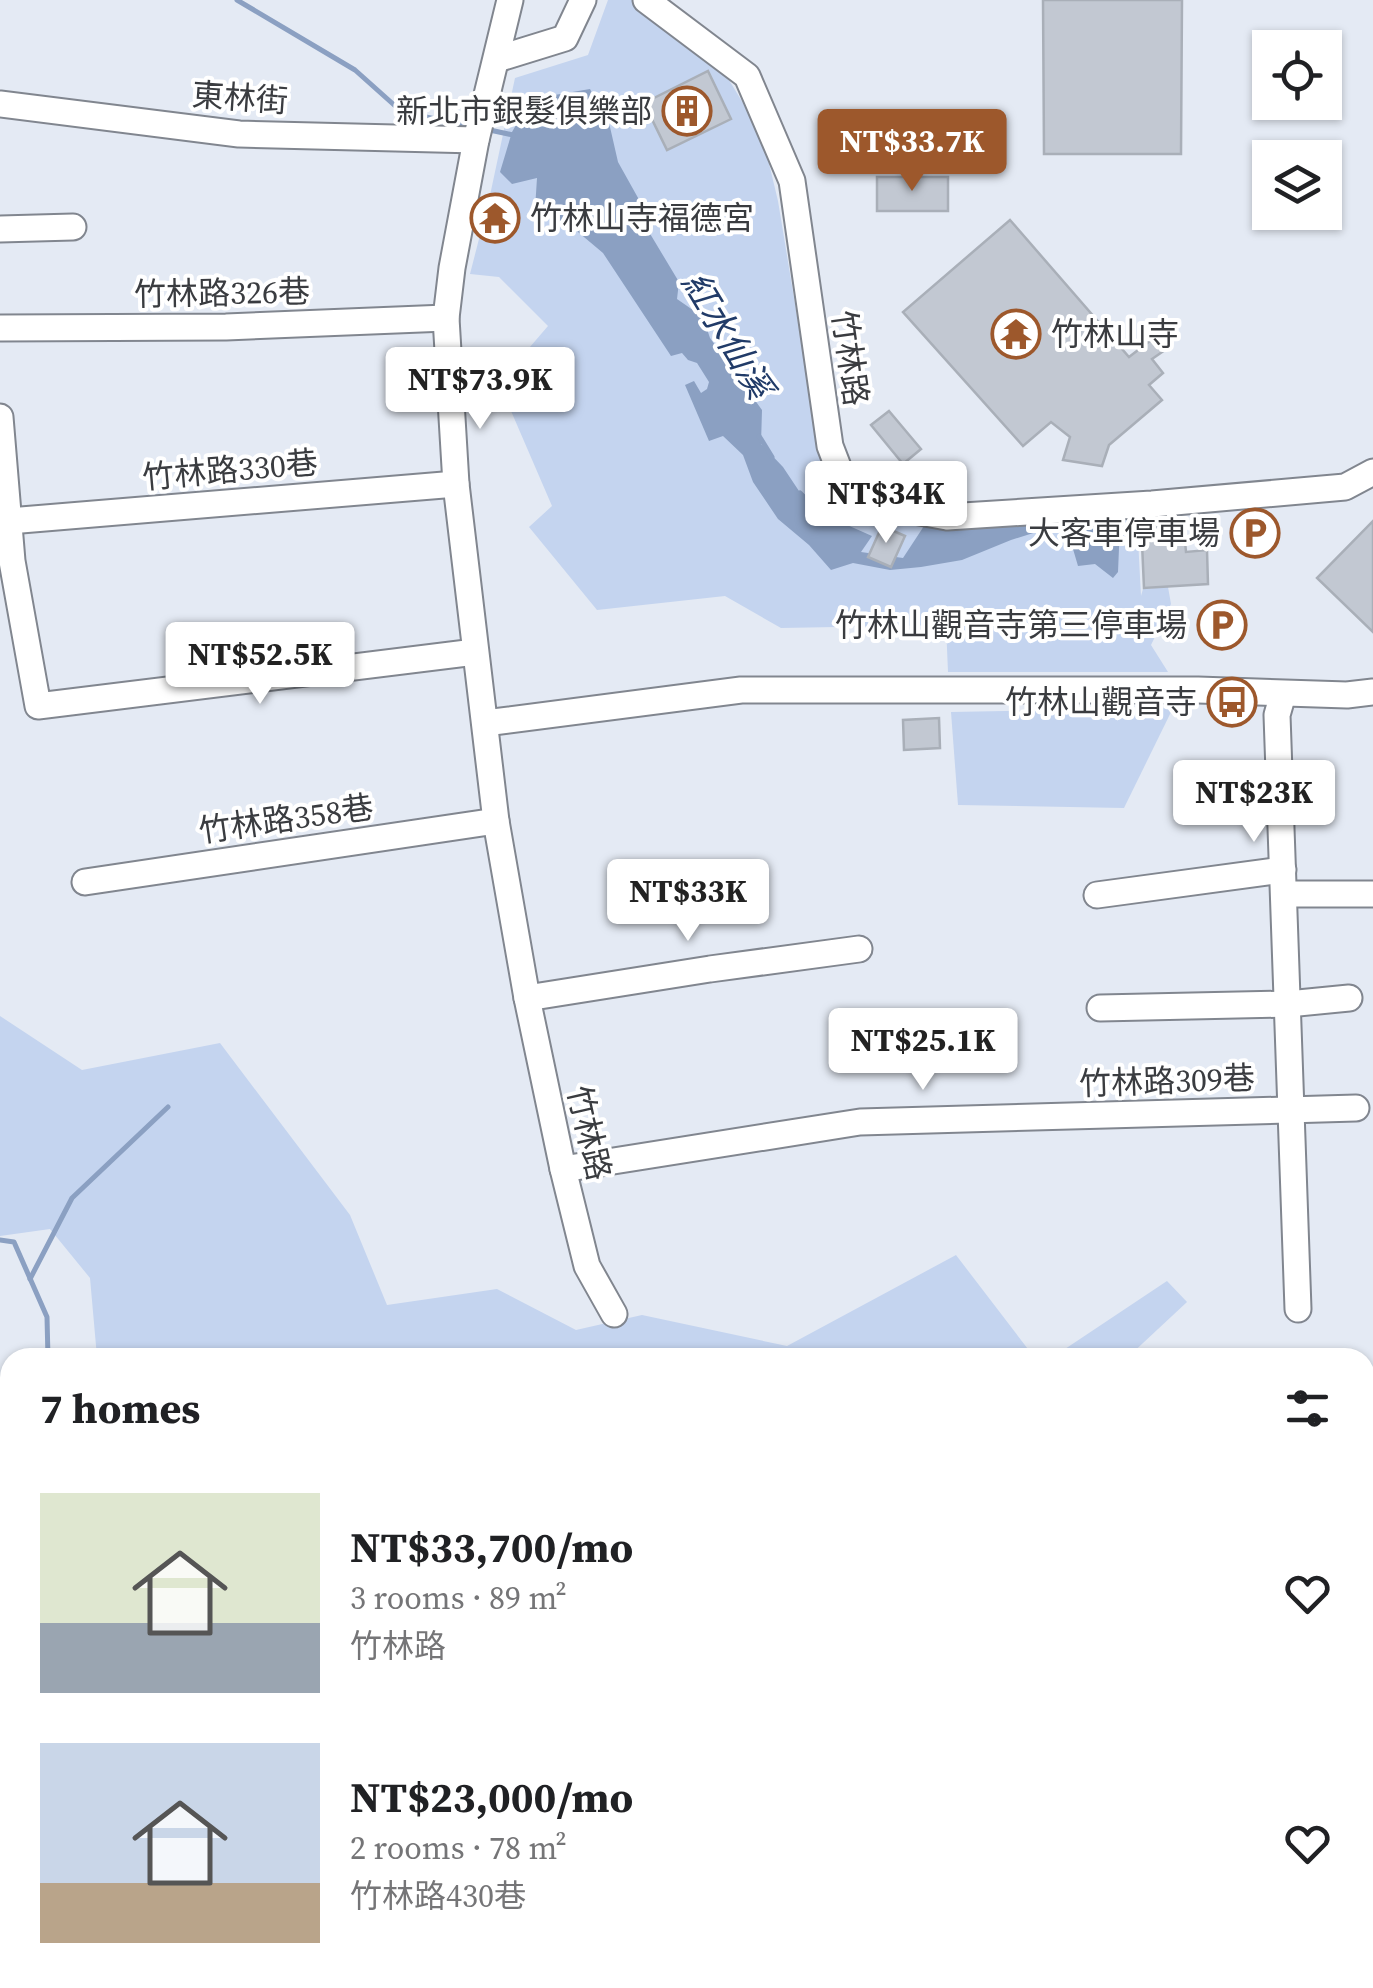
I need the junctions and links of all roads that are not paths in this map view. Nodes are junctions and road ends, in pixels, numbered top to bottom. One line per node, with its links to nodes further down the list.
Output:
1 (510, 0): 4 (street, 竹林路)
2 (584, 0): 4 (street)
3 (646, 0): 12 (street, 竹林路)
4 (497, 59): 6 (street, 竹林路)
5 (0, 104): 6 (street, 東林街)
6 (476, 140): 9 (street, 竹林路)
7 (72, 227): 8 (street)
8 (0, 229)
9 (446, 318): 10 (street, 竹林路326巷); 13 (street, 竹林路)
10 (0, 328)
11 (0, 417): 14 (street)
12 (1373, 472)
13 (456, 484): 14 (street, 竹林路330巷); 15 (street, 竹林路)
14 (9, 522): 15 (street)
15 (476, 652): 18 (street, 竹林路)
16 (1373, 692): 17 (street)
17 (1283, 694): 18 (street); 21 (street)
18 (485, 723): 19 (street, 竹林路)
19 (496, 821): 20 (street, 竹林路358巷); 25 (street, 竹林路)
20 (85, 882)
21 (1283, 882): 22 (street); 23 (street); 27 (street)
22 (1373, 894)
23 (1097, 896)
24 (859, 949): 25 (street)
25 (527, 998): 31 (street, 竹林路)
26 (1349, 998): 27 (street)
27 (1288, 1004): 28 (street); 30 (street)
28 (1100, 1008)
29 (1356, 1108): 30 (street, 竹林路309巷)
30 (1292, 1110): 31 (street, 竹林路309巷); 32 (street)
31 (563, 1169): 33 (street, 竹林路)
32 (1298, 1309)
33 (614, 1314)

